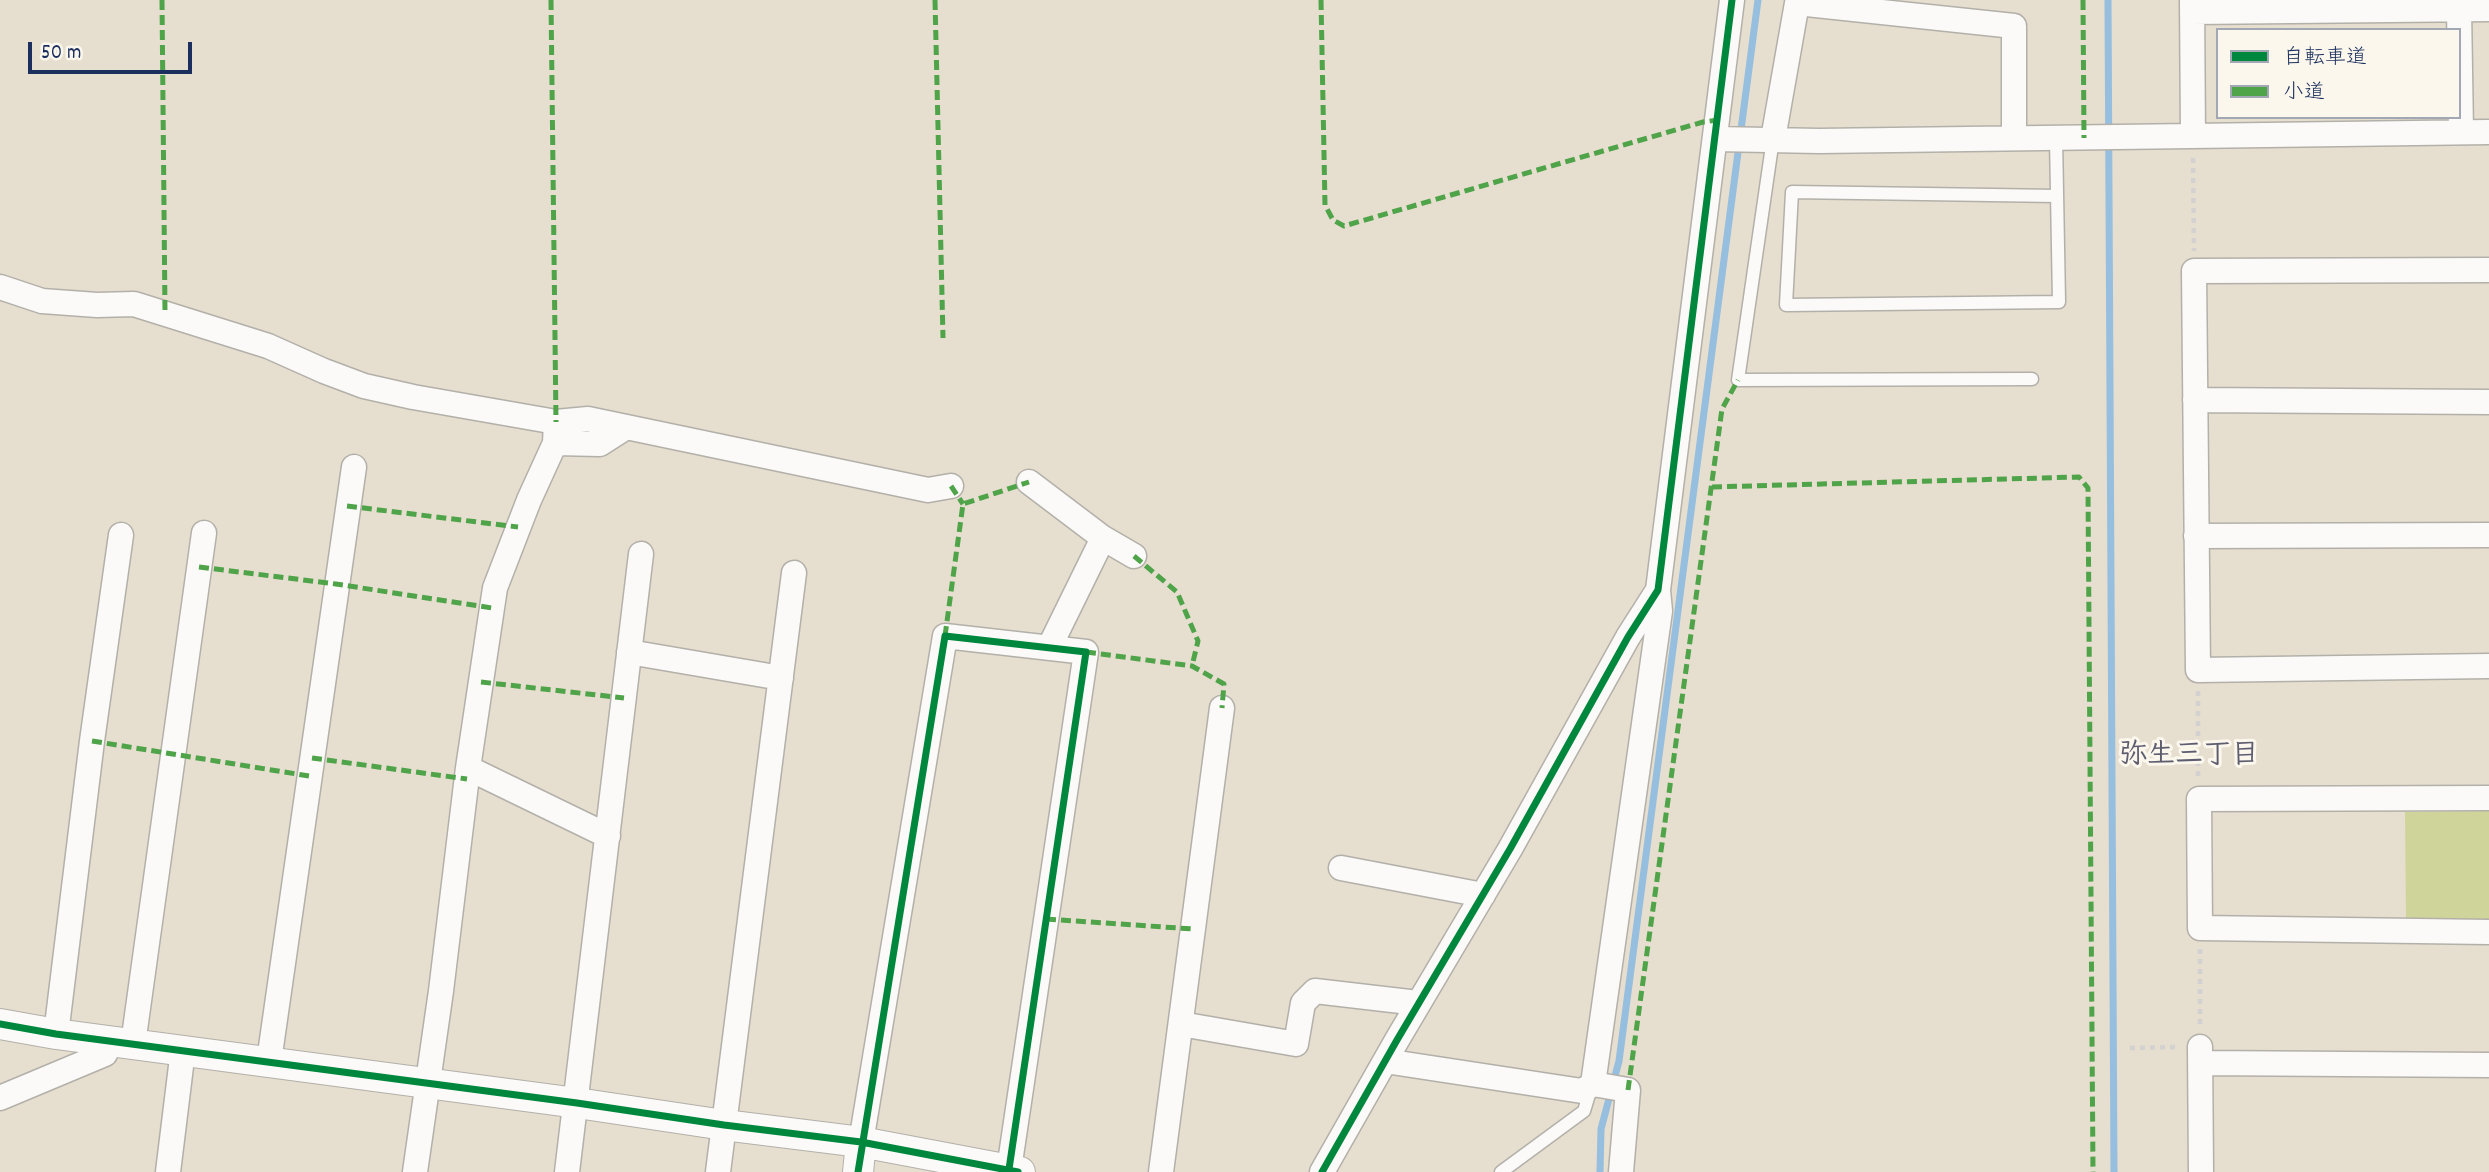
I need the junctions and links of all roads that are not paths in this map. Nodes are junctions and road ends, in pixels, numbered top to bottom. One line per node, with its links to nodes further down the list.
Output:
1 (1732, 0): 12 (street)
2 (2192, 6): 3 (street); 9 (street)
3 (2459, 9): 4 (street); 5 (street)
4 (2489, 9)
5 (2459, 28)
6 (2461, 119): 7 (street)
7 (2461, 132): 8 (street); 9 (street)
8 (2489, 132)
9 (2193, 136): 11 (street)
10 (2014, 138): 11 (street); 13 (street); 13 (street)
11 (2056, 138): 14 (lane)
12 (1716, 139): 13 (street); 32 (street)
13 (1773, 139): 17 (lane)
14 (2057, 196): 14 (lane)
15 (2489, 270): 18 (street)
16 (0, 287): 20 (street)
17 (2032, 379)
18 (2195, 400): 19 (street); 27 (street)
19 (2489, 402)
20 (555, 432): 23 (street); 38 (street)
21 (354, 467): 50 (street)
22 (1029, 482): 28 (street)
23 (951, 486)
24 (204, 533): 48 (street)
25 (2489, 535): 27 (street)
26 (121, 536): 47 (street)
27 (2196, 536): 35 (street)
28 (1102, 538): 30 (street); 33 (street)
29 (641, 554): 34 (street)
30 (1134, 556)
31 (794, 573): 36 (street)
32 (1658, 590): 42 (street); 54 (street)
33 (1049, 648): 58 (street); 59 (street)
34 (629, 652): 36 (street); 40 (street)
35 (2489, 666)
36 (781, 678): 57 (street)
37 (1222, 708): 46 (street)
38 (468, 768): 40 (street); 53 (street)
39 (2489, 798): 43 (street)
40 (608, 836): 56 (street)
41 (1342, 867): 42 (street)
42 (1483, 895): 44 (street)
43 (2489, 932)
44 (1418, 1003): 46 (street); 51 (street)
45 (0, 1024): 47 (street)
46 (1181, 1024): 65 (street)
47 (56, 1034): 48 (street)
48 (122, 1042): 49 (street); 55 (street)
49 (183, 1050): 50 (street); 60 (street)
50 (269, 1060): 53 (street)
51 (1385, 1061): 54 (street); 66 (street)
52 (2489, 1065): 69 (street)
53 (428, 1083): 56 (street); 61 (street)
54 (1593, 1084): 67 (lane); 68 (street)
55 (0, 1098)
56 (577, 1102): 57 (street); 62 (street)
57 (724, 1125): 58 (street); 63 (street)
58 (861, 1142): 59 (street); 64 (street)
59 (1014, 1170)
60 (168, 1172)
61 (415, 1172)
62 (567, 1172)
63 (718, 1172)
64 (858, 1172)
65 (1161, 1172)
66 (1322, 1172)
67 (1501, 1172)
68 (1620, 1172)
69 (2202, 1172)

